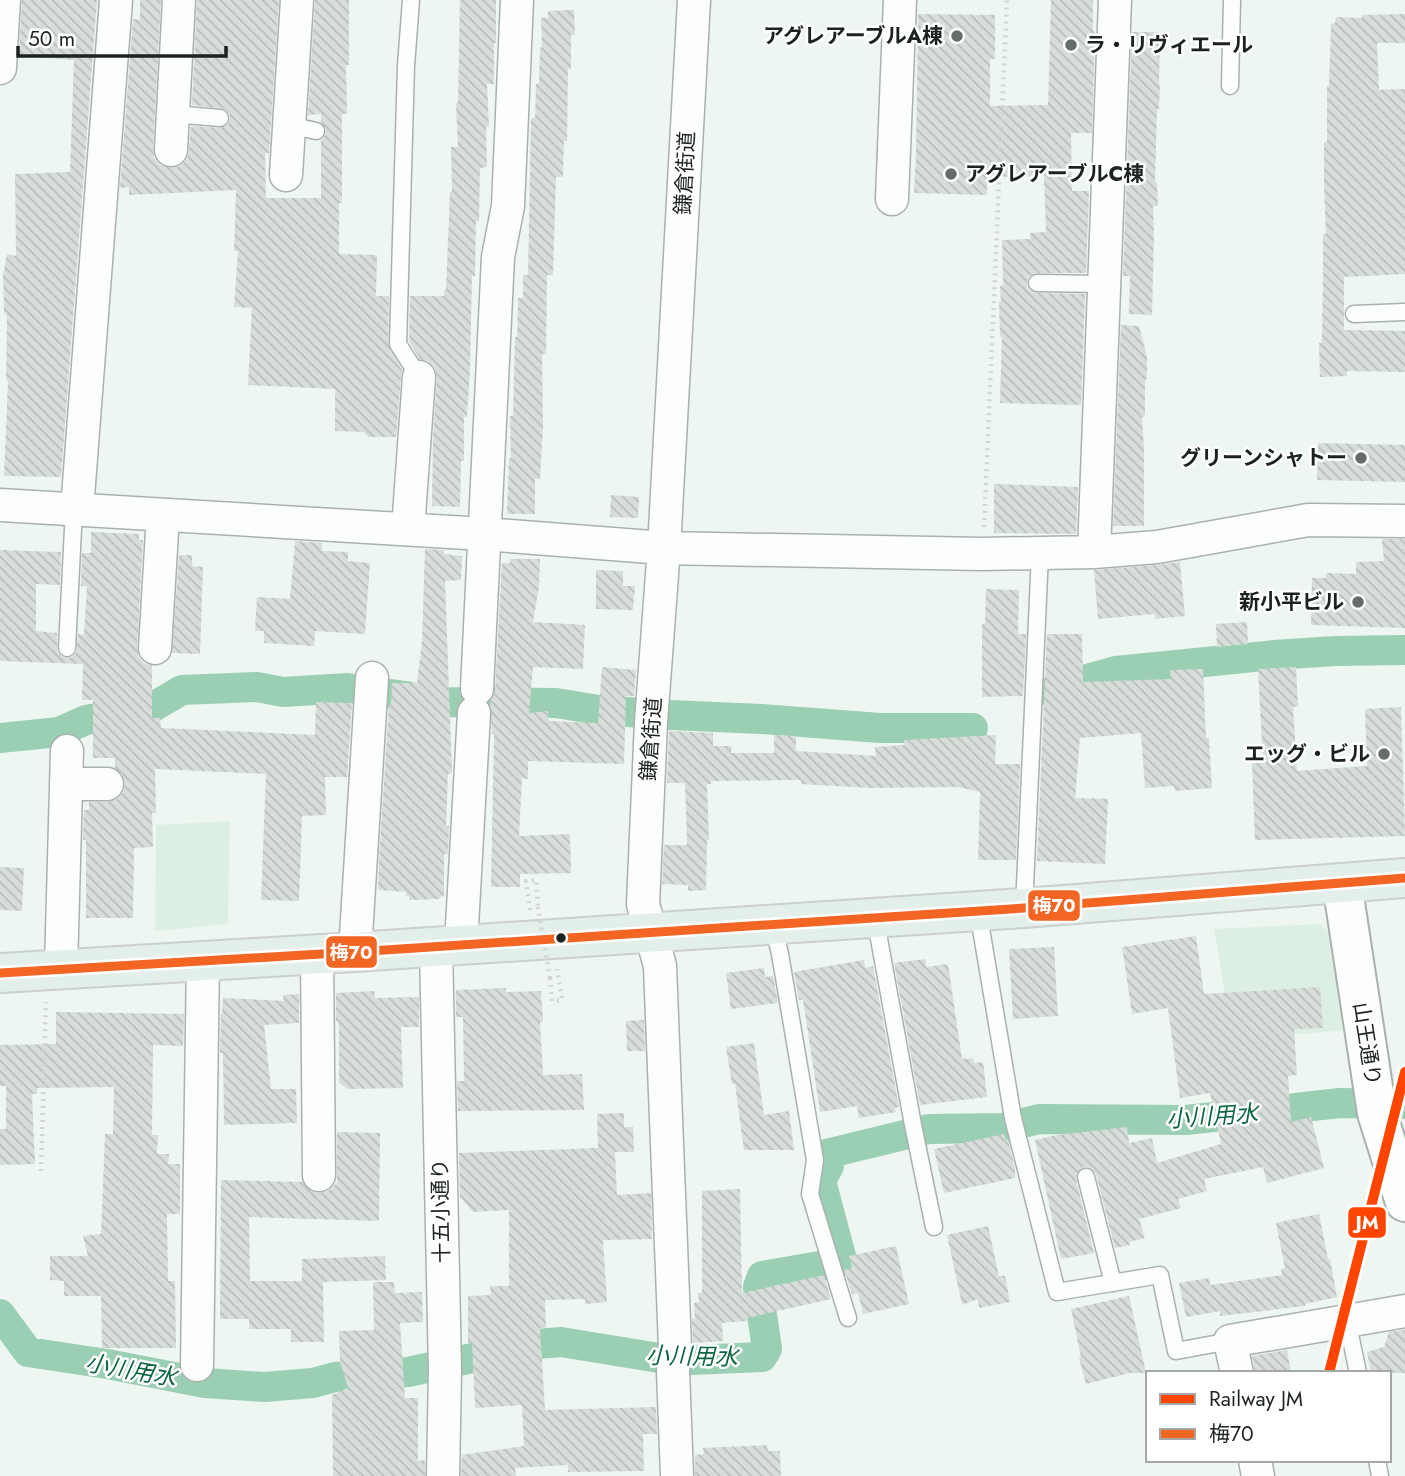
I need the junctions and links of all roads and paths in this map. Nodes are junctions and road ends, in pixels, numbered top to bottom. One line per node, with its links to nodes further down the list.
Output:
1 (4, 0): 12 (street)
2 (116, 0): 25 (street)
3 (179, 0): 14 (street)
4 (297, 0): 17 (street)
5 (411, 0): 23 (lane)
6 (517, 0): 29 (street, 十五小通り)
7 (694, 0): 30 (street, 鎌倉街道)
8 (900, 0): 18 (street)
9 (1007, 0): 32 (path)
10 (1115, 0): 20 (street)
11 (1232, 0): 13 (lane)
12 (0, 68)
13 (1230, 86)
14 (173, 114): 15 (lane); 16 (street)
15 (220, 118)
16 (171, 150)
17 (286, 175)
18 (892, 199)
19 (1037, 283): 20 (lane)
20 (1104, 284): 31 (street)
21 (1405, 312): 22 (lane)
22 (1354, 314)
23 (419, 377): 28 (street)
24 (0, 505): 25 (street)
25 (76, 509): 26 (street); 34 (lane)
26 (163, 515): 28 (street); 35 (street)
27 (1405, 521): 31 (street)
28 (408, 529): 29 (street)
29 (484, 534): 30 (street); 48 (street, 十五小通り)
30 (664, 548): 32 (street); 47 (street, 鎌倉街道)
31 (1094, 552): 33 (street)
32 (982, 554): 33 (street)
33 (1040, 554): 42 (lane)
34 (67, 648)
35 (155, 648)
36 (371, 690): 49 (street)
37 (67, 751): 38 (street)
38 (66, 784): 39 (street); 54 (street)
39 (107, 785)
40 (1405, 878): 41 (main road)
41 (1342, 883): 42 (main road); 58 (street, 山王通り)
42 (1024, 908): 44 (main road)
43 (530, 910): 52 (path, bridge)
44 (978, 911): 45 (main road); 60 (lane)
45 (874, 917): 46 (main road); 59 (lane)
46 (773, 924): 47 (main road); 62 (lane)
47 (651, 932): 48 (main road); 69 (street, 鎌倉街道)
48 (449, 945): 49 (main road); 68 (street, 十五小通り)
49 (355, 952): 50 (main road)
50 (317, 954): 51 (main road); 56 (street)
51 (203, 961): 54 (main road); 65 (street)
52 (557, 968)
53 (0, 973): 54 (main road)
54 (53, 985): 55 (path)
55 (41, 1171)
56 (319, 1175)
57 (1086, 1177): 60 (lane)
58 (1405, 1202)
59 (934, 1227)
60 (1113, 1283): 64 (lane)
61 (1405, 1311): 63 (street)
62 (848, 1318)
63 (1348, 1320): 64 (street); 67 (lane)
64 (1230, 1341): 66 (street)
65 (197, 1365)
66 (1237, 1371)
67 (1358, 1371)
68 (443, 1476)
69 (677, 1476)

